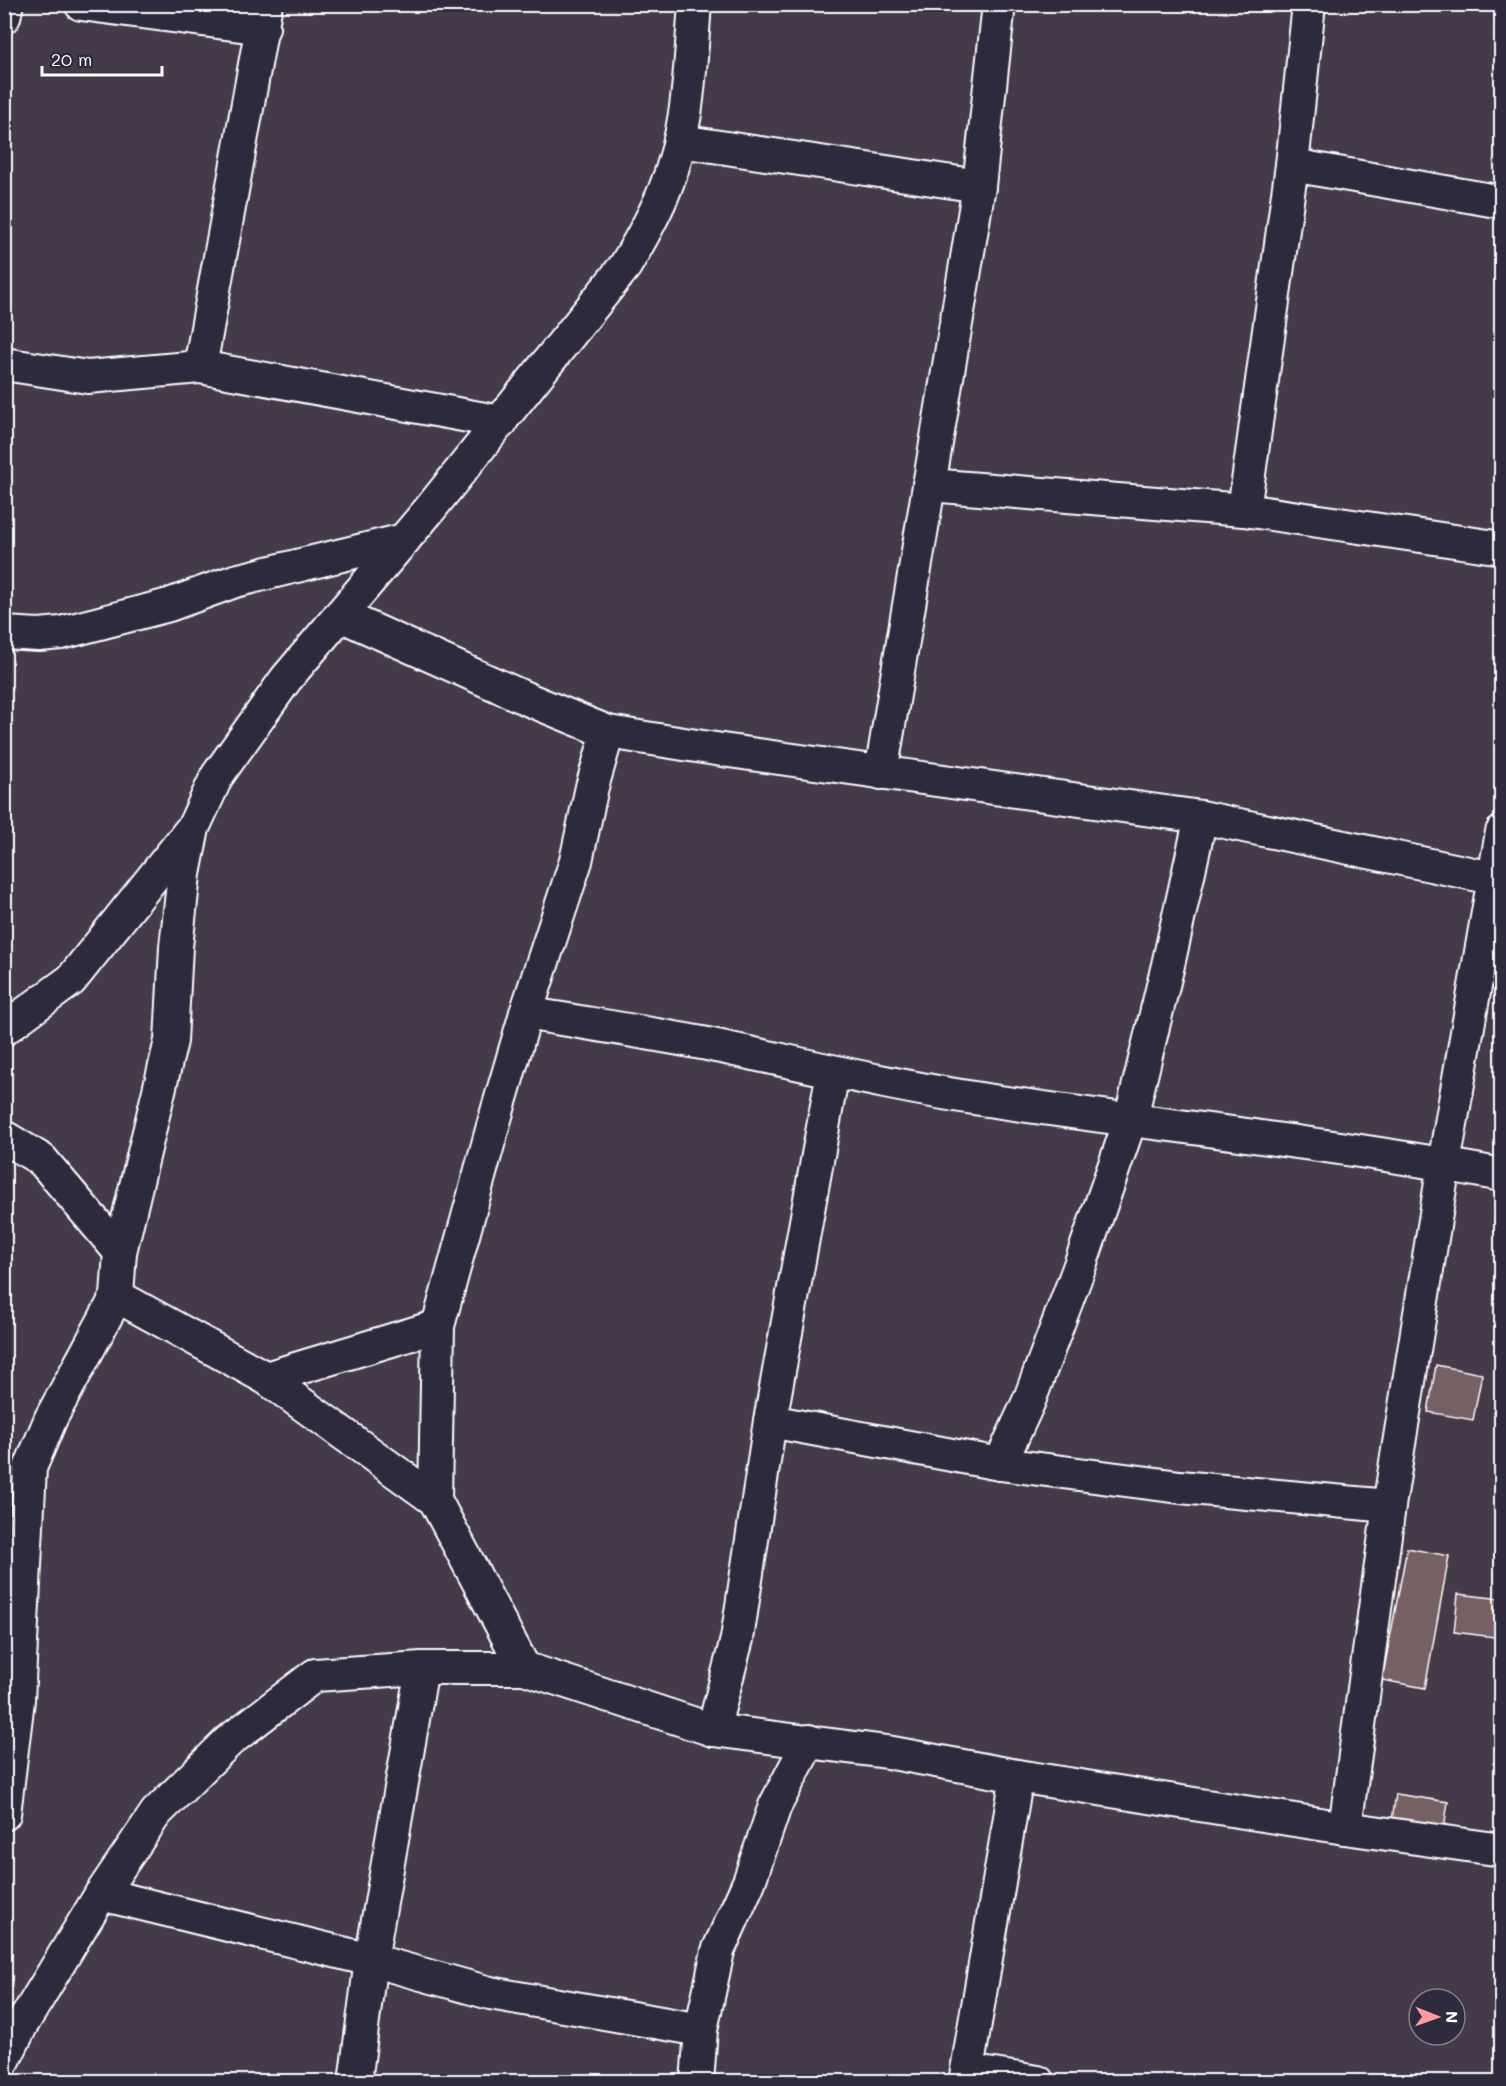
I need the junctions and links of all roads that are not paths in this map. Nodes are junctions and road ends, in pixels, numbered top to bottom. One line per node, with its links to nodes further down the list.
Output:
1 (7, 4): 7 (street)
2 (81, 4): 6 (street)
3 (695, 4): 8 (street)
4 (999, 4): 10 (street)
5 (1309, 4): 9 (street)
6 (265, 16): 13 (street)
7 (4, 17)
8 (680, 141): 10 (street); 14 (street)
9 (1292, 165): 11 (street); 16 (street)
10 (979, 186): 15 (street)
11 (1502, 202)
12 (4, 364): 13 (street)
13 (200, 367): 14 (street)
14 (501, 422): 17 (street)
15 (930, 485): 16 (street); 22 (street)
16 (1244, 510): 18 (street)
17 (404, 540): 19 (street); 20 (street)
18 (1502, 548)
19 (340, 615): 21 (street); 24 (street)
20 (4, 633)
21 (608, 732): 22 (street); 27 (street)
22 (881, 772): 23 (street)
23 (1200, 818): 26 (street); 30 (street)
24 (193, 828): 28 (street); 34 (street)
25 (1502, 832): 26 (street)
26 (1498, 880): 32 (street)
27 (526, 1013): 29 (street); 36 (street)
28 (4, 1029)
29 (833, 1072): 30 (street); 38 (street)
30 (1130, 1121): 32 (street); 39 (street)
31 (4, 1137): 34 (street)
32 (1444, 1164): 33 (street); 42 (street)
33 (1502, 1175)
34 (120, 1252): 35 (street)
35 (117, 1296): 37 (street); 40 (street)
36 (438, 1326): 37 (street); 41 (street)
37 (266, 1378): 41 (street)
38 (770, 1421): 39 (street); 45 (street)
39 (1000, 1464): 42 (street)
40 (17, 1467): 48 (street)
41 (435, 1500): 44 (street)
42 (1389, 1506): 49 (street)
43 (422, 1668): 44 (street); 51 (street); 52 (street)
44 (524, 1668): 45 (street)
45 (713, 1730): 46 (street)
46 (809, 1741): 47 (street); 53 (street)
47 (1017, 1776): 49 (street); 55 (street)
48 (4, 1814)
49 (1345, 1828): 50 (street)
50 (1502, 1850)
51 (101, 1894): 52 (street); 54 (street)
52 (371, 1960): 53 (street); 56 (street)
53 (701, 2030): 57 (street)
54 (4, 2060)
55 (967, 2076): 58 (street)
56 (355, 2082)
57 (697, 2082)
58 (1038, 2082)

